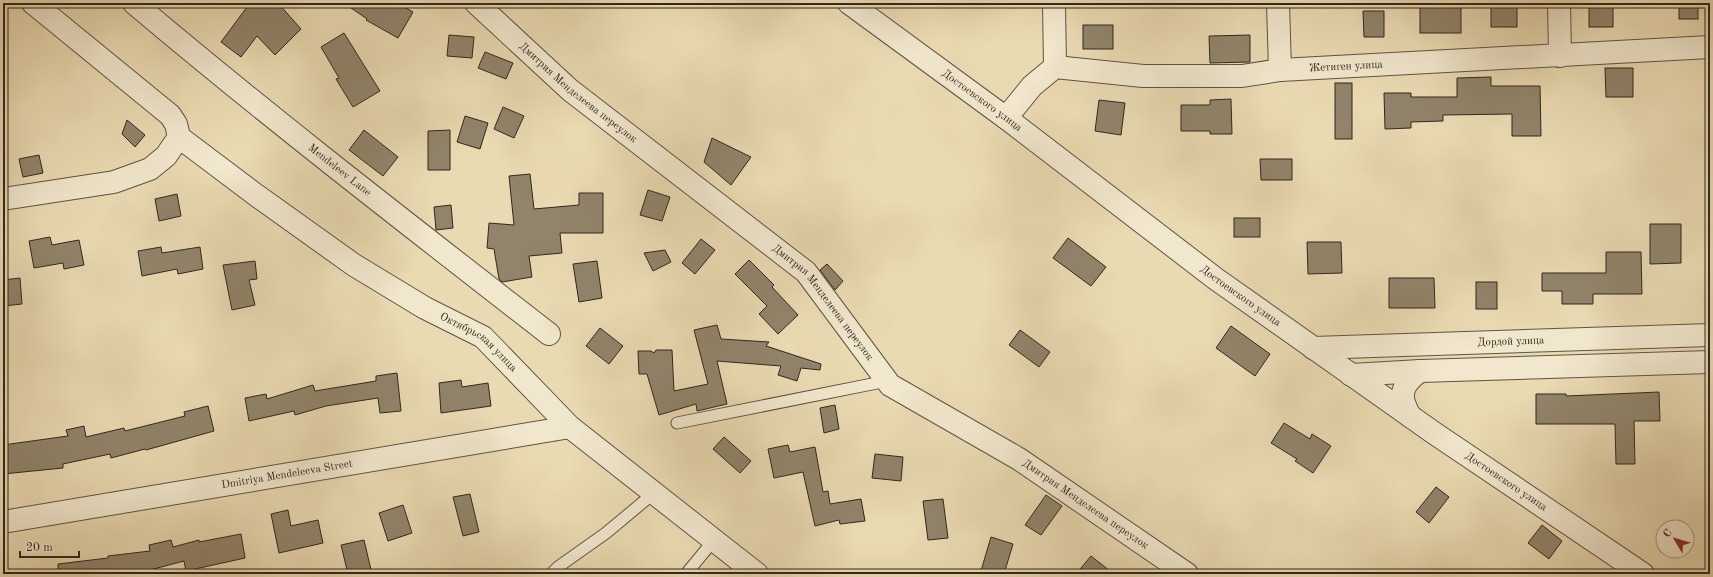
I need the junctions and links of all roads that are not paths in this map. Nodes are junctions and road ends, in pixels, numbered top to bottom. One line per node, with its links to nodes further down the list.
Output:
1 (33, 3): 13 (street)
2 (134, 3): 15 (street, Mendeleev Lane)
3 (476, 3): 22 (street, Дмитрия Менделеева переулок)
4 (849, 3): 12 (street, Достоевского улица)
5 (1054, 3): 10 (street)
6 (1278, 3): 11 (street)
7 (1559, 3): 9 (street)
8 (1710, 47): 9 (street, Жетиген улица)
9 (1560, 56): 11 (street, Жетиген улица)
10 (1055, 67): 11 (street, Жетиген улица); 12 (street)
11 (1280, 70)
12 (1006, 118): 18 (street, Достоевского улица)
13 (179, 138): 14 (street); 25 (street, Октябрьская улица)
14 (3, 200)
15 (549, 334)
16 (1710, 336): 17 (street, Дордой улица)
17 (1372, 345): 18 (street, Дордой улица); 21 (street)
18 (1313, 348): 21 (street, Достоевского улица)
19 (1710, 362): 20 (street)
20 (1420, 371): 21 (street); 23 (street)
21 (1351, 375): 23 (street, Достоевского улица)
22 (887, 381): 24 (lane); 32 (street, Дмитрия Менделеева переулок)
23 (1410, 416): 33 (street, Достоевского улица)
24 (676, 423)
25 (570, 427): 26 (street, Октябрьская улица); 27 (street, Dmitriya Mendeleeva Street)
26 (654, 493): 28 (street, Октябрьская улица); 29 (lane)
27 (3, 522)
28 (714, 540): 30 (lane); 31 (street, Октябрьская улица)
29 (552, 574)
30 (686, 574)
31 (757, 574)
32 (1188, 574)
33 (1643, 574)

